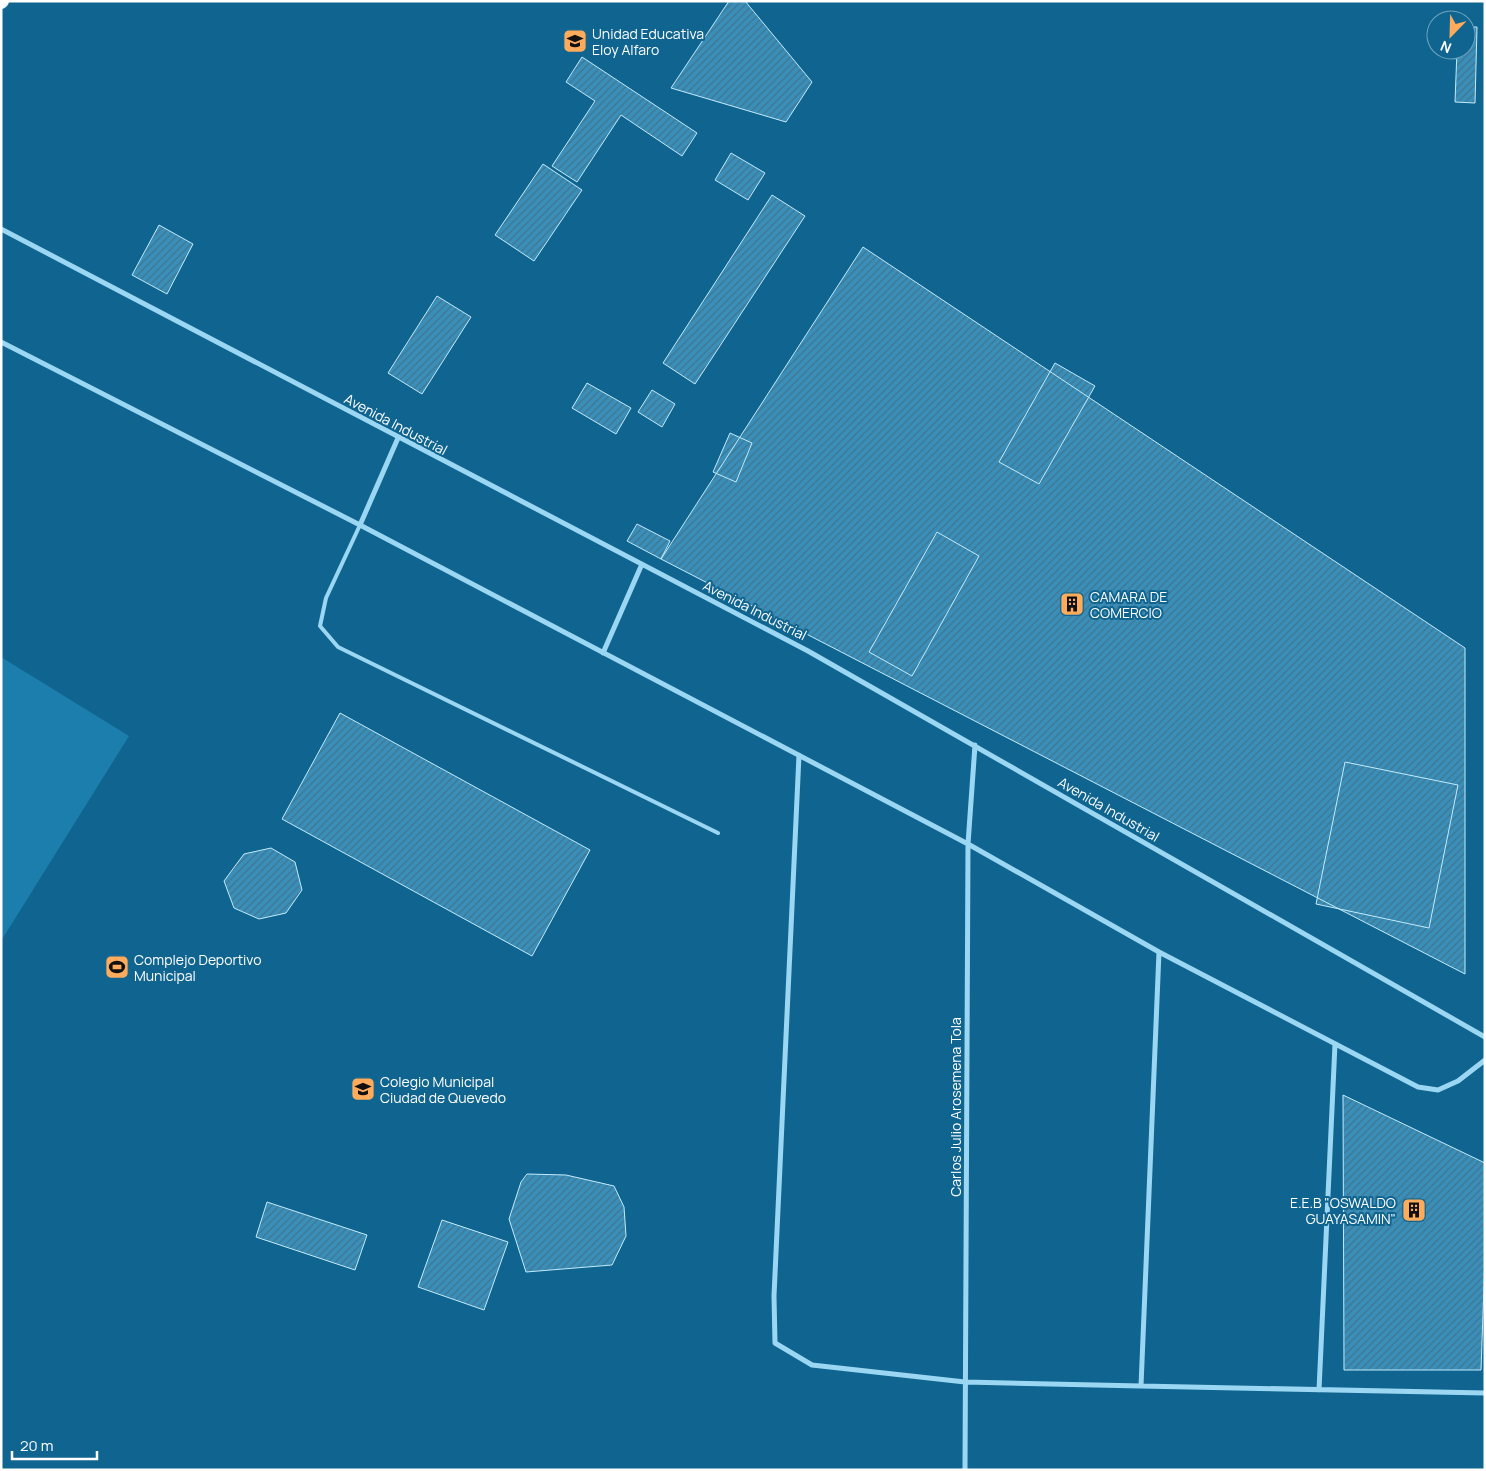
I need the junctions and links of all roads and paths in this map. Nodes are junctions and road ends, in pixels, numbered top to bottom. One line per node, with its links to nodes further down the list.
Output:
1 (1, 229): 3 (street, Avenida Industrial)
2 (1, 342): 4 (street)
3 (398, 438): 4 (street); 5 (street, Avenida Industrial)
4 (360, 525): 6 (street); 9 (lane)
5 (642, 564): 6 (street); 7 (street, Avenida Industrial)
6 (603, 653): 8 (street)
7 (974, 745): 10 (street, Carlos Julio Arosemena Tola); 12 (street, Avenida Industrial)
8 (799, 755): 10 (street); 15 (street)
9 (718, 833)
10 (968, 844): 11 (street); 15 (street, Carlos Julio Arosemena Tola)
11 (1159, 952): 13 (street); 16 (street)
12 (1485, 1038)
13 (1335, 1044): 14 (street); 17 (street)
14 (1485, 1060)
15 (965, 1382): 16 (street); 19 (street, Carlos Julio Arosemena Tola)
16 (1141, 1386): 17 (street)
17 (1319, 1390): 18 (street)
18 (1485, 1393)
19 (965, 1470)

